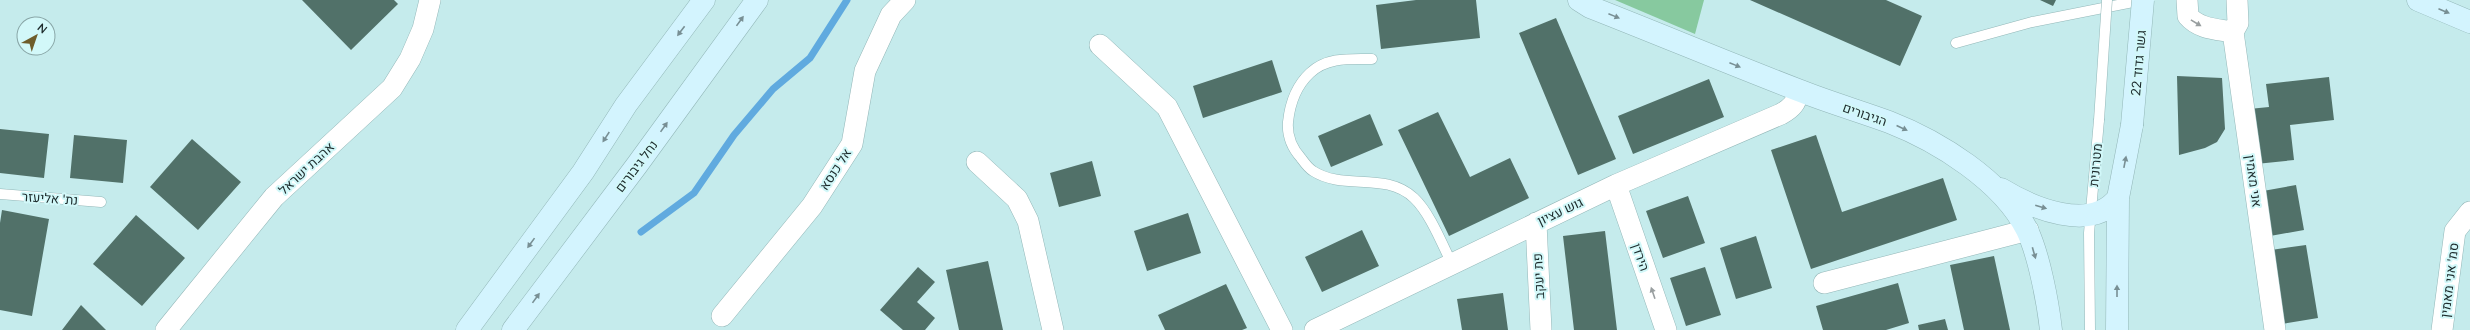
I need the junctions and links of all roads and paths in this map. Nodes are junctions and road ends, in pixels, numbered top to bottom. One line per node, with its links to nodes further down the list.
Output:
1 (430, 0): 30 (street, אהבת ישראל)
2 (704, 0): 31 (street, one-way to 31)
3 (757, 0): 32 (street, נחל גיבורים, one-way to 3)
4 (905, 0): 29 (street, אל כנסא)
5 (1579, 0): 16 (street, הגיבורים, one-way to 16)
6 (2106, 0): 24 (lane, מטרונית, bridge)
7 (2143, 0): 13 (lane); 21 (street, גשר גדוד 22, one-way to 7, bridge)
8 (2187, 0): 12 (street, one-way to 12)
9 (2237, 0): 12 (street)
10 (2418, 0): 11 (street, one-way to 11)
11 (2470, 22)
12 (2233, 32): 41 (street, אני מאמין)
13 (1956, 43)
14 (1100, 45): 34 (street)
15 (1372, 59): 27 (lane)
16 (1799, 91): 18 (street, גוש עציון); 19 (street, הגיבורים, one-way to 19)
17 (977, 162): 33 (street)
18 (1616, 185): 25 (street, גוש עציון); 37 (street, הירדן, one-way to 18)
19 (1993, 185): 24 (street, one-way to 24); 26 (street, הגיבורים)
20 (0, 194): 22 (lane, נת' אליעזר)
21 (2118, 198): 24 (street); 40 (street, one-way to 21)
22 (101, 202)
23 (2470, 212): 42 (street, סמ' אני מאמין)
24 (2090, 216): 39 (lane, מטרונית)
25 (1536, 223): 27 (street, גוש עציון); 36 (street, פת יעקב)
26 (2028, 230): 28 (street); 38 (street, הגיבורים, one-way to 38)
27 (1452, 264): 35 (street, גוש עציון)
28 (1824, 283)
29 (722, 316)
30 (166, 330)
31 (467, 330)
32 (513, 330)
33 (1053, 330)
34 (1282, 330)
35 (1315, 330)
36 (1541, 330)
37 (1666, 330)
38 (2051, 330)
39 (2090, 330)
40 (2117, 330)
41 (2275, 330)
42 (2442, 330)

